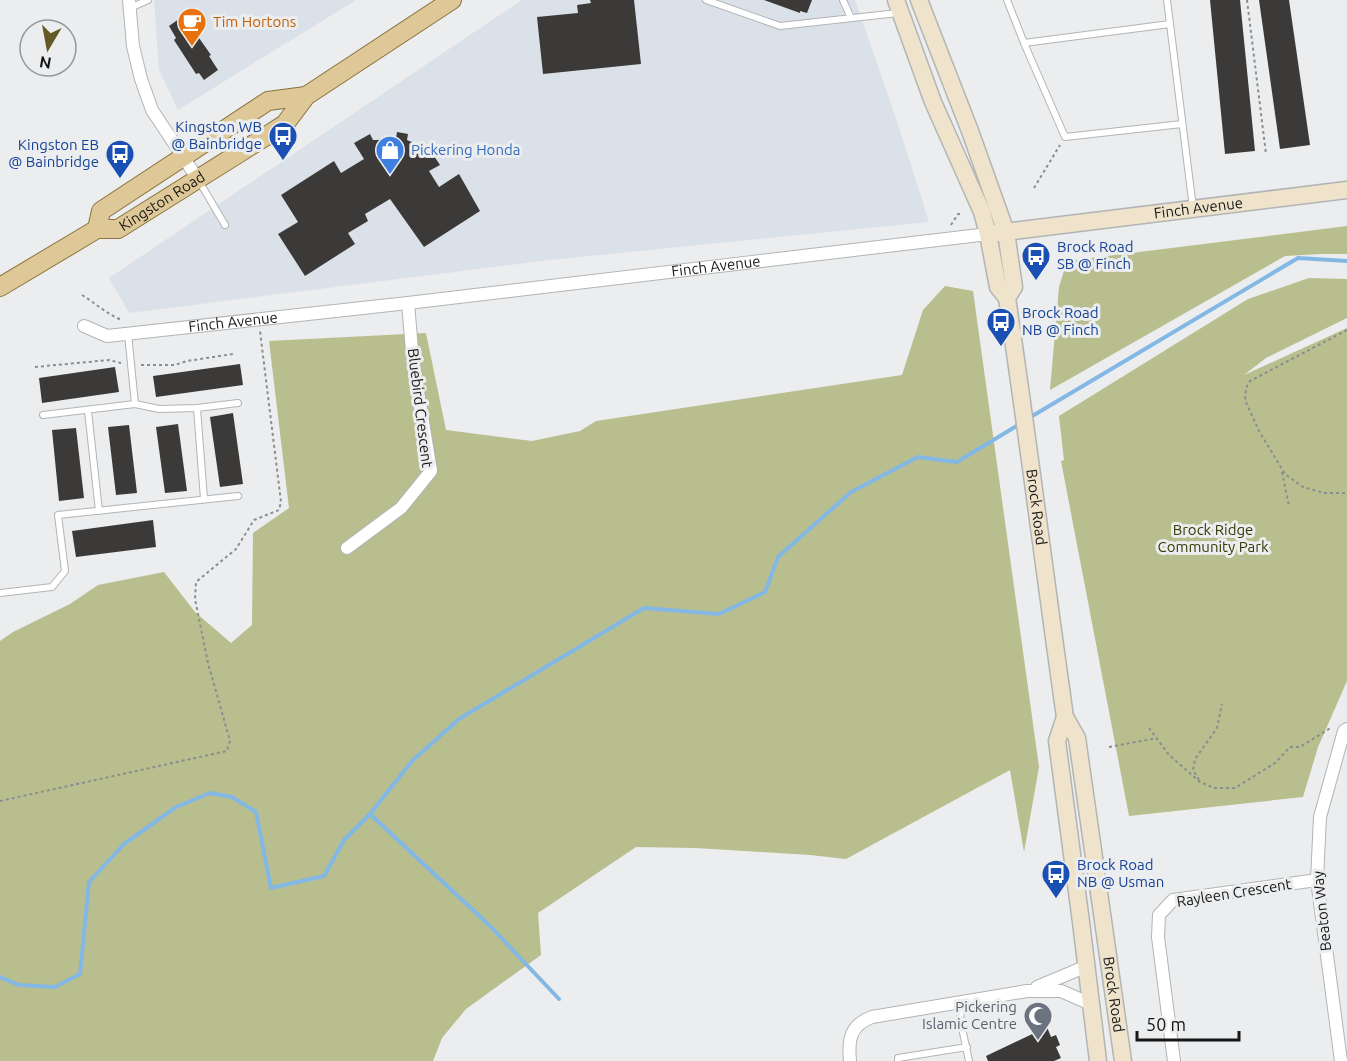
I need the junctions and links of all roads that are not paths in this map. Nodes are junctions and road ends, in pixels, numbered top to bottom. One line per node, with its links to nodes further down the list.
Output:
1 (148, 0): 8 (lane)
2 (452, 0): 13 (main road, Kingston Road)
3 (706, 0): 10 (lane)
4 (843, 0): 10 (lane)
5 (919, 0): 21 (main road, Brock Road)
6 (1007, 0): 12 (lane)
7 (1167, 0): 11 (lane)
8 (129, 4): 15 (street)
9 (898, 6): 10 (lane); 22 (main road, Brock Road)
10 (851, 18)
11 (1170, 24): 12 (lane); 14 (lane)
12 (1024, 43): 14 (lane)
13 (306, 96): 15 (main road, Kingston Road); 16 (main road, Kingston Road)
14 (1182, 124): 18 (lane)
15 (184, 157): 16 (street); 20 (main road, Kingston Road)
16 (197, 178): 19 (lane); 20 (main road, Kingston Road)
17 (1347, 190): 18 (main road, Finch Avenue)
18 (1193, 208): 21 (main road, Finch Avenue)
19 (225, 225)
20 (97, 229): 23 (main road, Kingston Road)
21 (1006, 232): 22 (main road, Finch Avenue); 24 (main road, Brock Road)
22 (988, 234): 24 (main road, Brock Road); 25 (street, Finch Avenue)
23 (0, 288)
24 (1007, 298): 38 (main road, Brock Road)
25 (408, 303): 27 (street, Finch Avenue); 36 (street, Bluebird Crescent)
26 (84, 326): 27 (street, Finch Avenue)
27 (128, 334): 29 (lane)
28 (238, 402): 30 (lane)
29 (135, 404): 30 (lane); 31 (lane)
30 (197, 408): 34 (lane)
31 (87, 411): 32 (lane); 35 (lane)
32 (43, 416)
33 (238, 496): 34 (lane)
34 (204, 499): 35 (lane)
35 (99, 511): 37 (lane)
36 (347, 548)
37 (0, 593)
38 (1065, 717): 41 (main road, Brock Road); 43 (main road, Brock Road)
39 (1347, 729): 40 (street, Beaton Way)
40 (1317, 880): 52 (street, Rayleen Crescent); 53 (street, Beaton Way)
41 (1087, 966): 42 (street); 43 (main road); 45 (main road, Brock Road)
42 (1027, 991): 44 (street); 45 (street)
43 (1114, 991): 51 (main road, Brock Road)
44 (959, 1002): 46 (lane); 47 (street)
45 (1091, 1004): 50 (main road, Brock Road)
46 (967, 1047): 48 (lane); 49 (lane)
47 (850, 1061)
48 (898, 1061)
49 (969, 1061)
50 (1098, 1061)
51 (1123, 1061)
52 (1174, 1061)
53 (1341, 1061)

